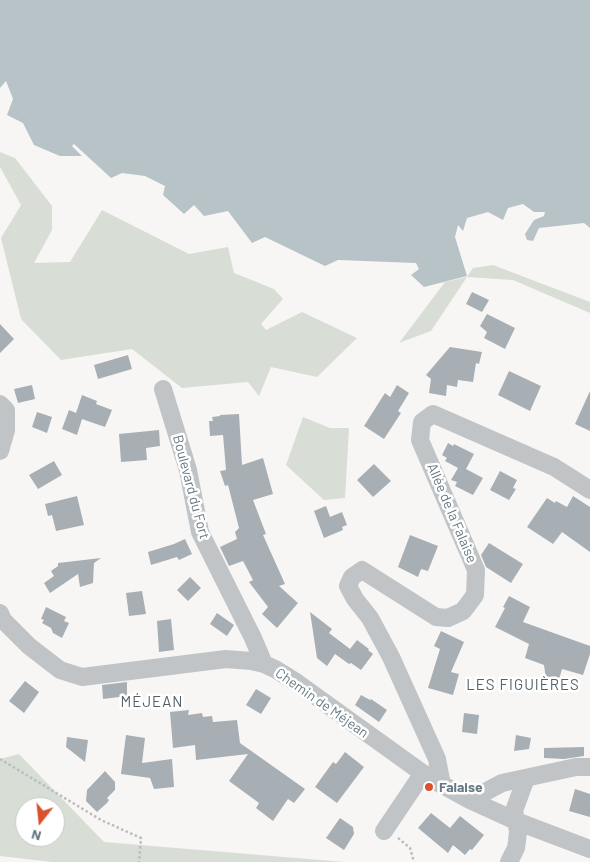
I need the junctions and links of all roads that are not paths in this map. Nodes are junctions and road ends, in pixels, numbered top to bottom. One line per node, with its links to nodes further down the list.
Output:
1 (163, 389): 6 (street, Boulevard du Fort)
2 (0, 404): 3 (street)
3 (0, 451)
4 (590, 490): 10 (street, Allée de la Falaise)
5 (0, 613): 6 (street, Chemin de Méjean)
6 (264, 664): 8 (street, Chemin de Méjean)
7 (590, 767): 9 (street)
8 (423, 774): 10 (street, Chemin de Méjean); 13 (street)
9 (526, 778): 11 (street); 12 (street)
10 (442, 785): 11 (street, Chemin de Méjean)
11 (470, 800): 12 (street, Chemin de Méjean)
12 (516, 821): 14 (street, Chemin de Méjean); 15 (street)
13 (384, 830)
14 (590, 848)
15 (512, 855)

